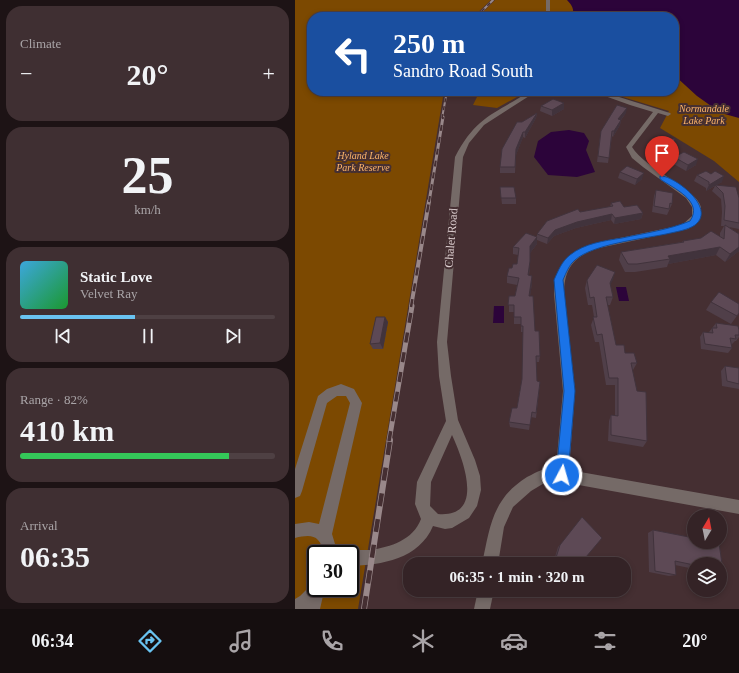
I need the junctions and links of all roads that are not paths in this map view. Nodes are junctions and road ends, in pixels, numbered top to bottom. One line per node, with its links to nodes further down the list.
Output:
1 (548, 0): 2 (street)
2 (548, 12)
3 (526, 96): 7 (street, Chalet Road)
4 (610, 96): 5 (street)
5 (657, 111): 6 (street); 8 (street)
6 (668, 114)
7 (452, 421): 11 (street); 11 (street, Chalet Road)
8 (562, 475): 10 (street); 16 (street)
9 (295, 491): 13 (street)
10 (739, 507)
11 (429, 517): 15 (street)
12 (295, 531): 13 (street)
13 (324, 535): 14 (street)
14 (330, 545)
15 (359, 557)
16 (491, 557)
17 (311, 597): 20 (street)
18 (316, 597): 21 (street)
19 (484, 597): 22 (street)
20 (295, 608)
21 (313, 609)
22 (482, 609)

